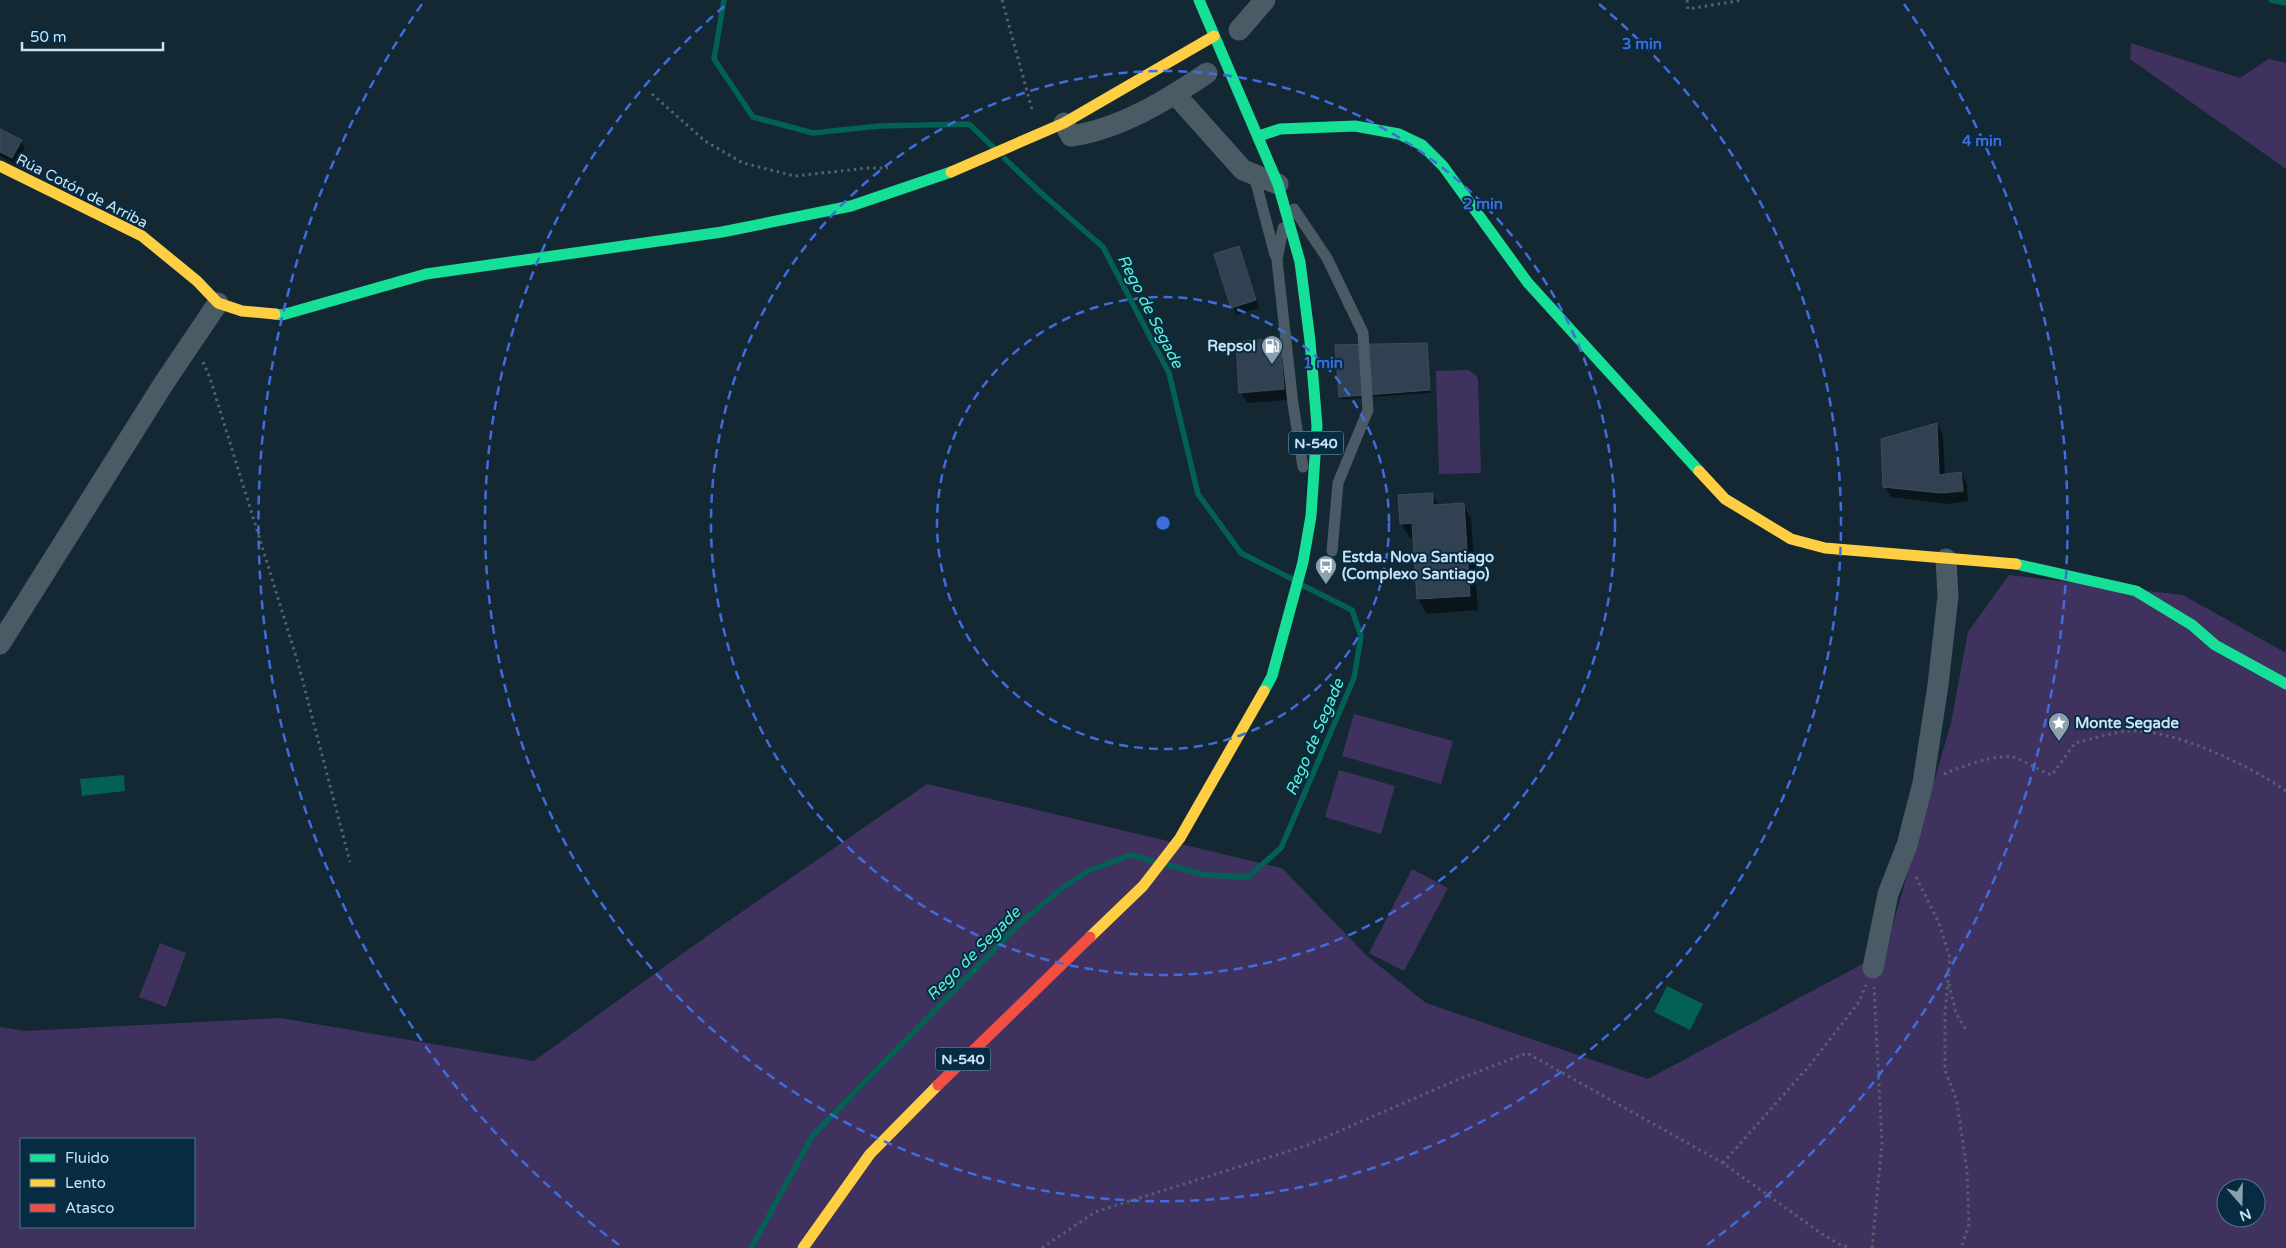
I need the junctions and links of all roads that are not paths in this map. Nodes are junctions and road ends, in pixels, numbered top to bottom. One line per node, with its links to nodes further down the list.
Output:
1 (1266, 0): 3 (street)
2 (1202, 2): 4 (main road, N-540)
3 (1239, 30)
4 (1214, 36): 7 (main road); 8 (main road, N-540)
5 (1206, 73): 6 (street)
6 (1176, 94): 7 (street); 10 (street)
7 (1064, 123): 14 (main road)
8 (1259, 136): 11 (main road, N-540); 17 (main road)
9 (0, 166): 14 (main road, Rúa Cotón de Arriba)
10 (1254, 174): 11 (street); 13 (lane)
11 (1278, 184): 12 (main road, N-540); 16 (lane)
12 (1286, 212): 13 (lane); 15 (main road, N-540)
13 (1277, 260): 15 (lane)
14 (218, 303): 18 (street)
15 (1311, 516): 21 (main road, N-540)
16 (1332, 551)
17 (1946, 560): 19 (main road); 20 (street)
18 (0, 644)
19 (2286, 684)
20 (1873, 968)
21 (803, 1248)

